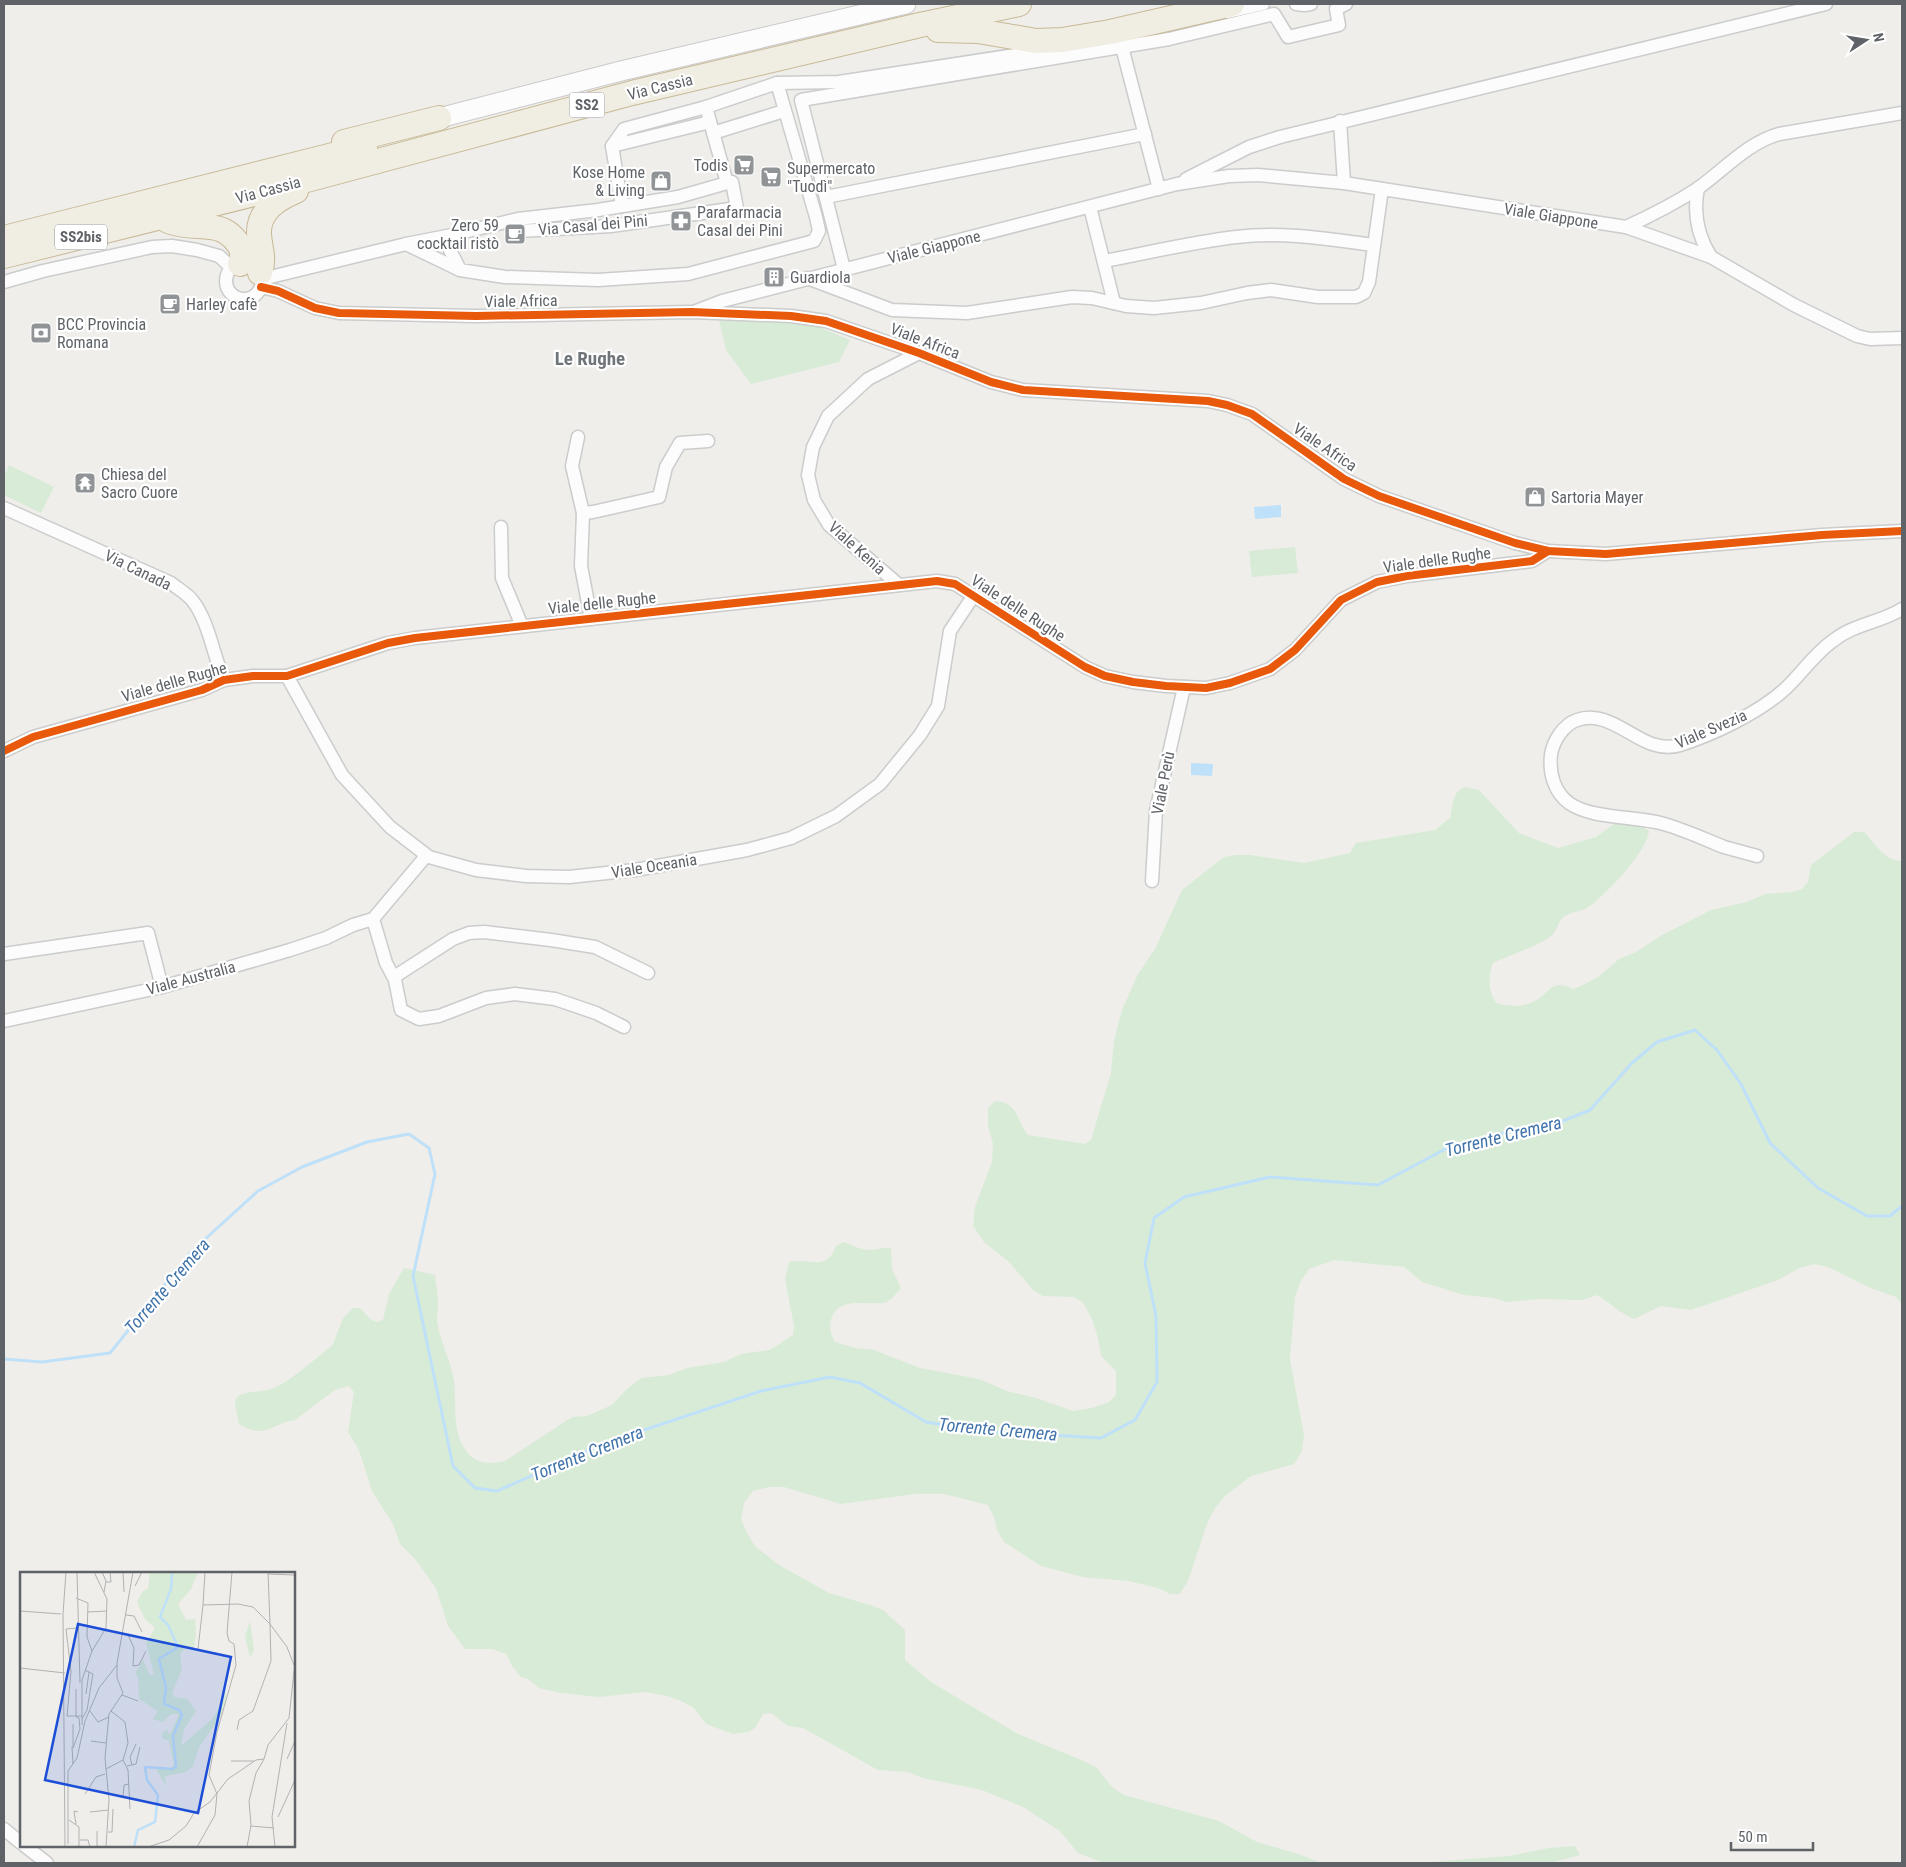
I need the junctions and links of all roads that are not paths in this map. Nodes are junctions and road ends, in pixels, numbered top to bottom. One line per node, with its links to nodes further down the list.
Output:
1 (906, 4): 16 (street)
2 (959, 4): 21 (highway, Via Cassia / SS2)
3 (1019, 4): 10 (highway, Via Cassia / SS2)
4 (1232, 4): 10 (highway)
5 (1263, 4): 12 (street)
6 (1296, 4): 7 (street)
7 (1312, 4)
8 (1346, 4): 11 (street)
9 (1826, 4): 17 (street, Viale Giappone)
10 (920, 25): 22 (highway, Via Cassia / SS2)
11 (1122, 47): 19 (street); 29 (street)
12 (777, 83): 13 (street); 14 (street, Viale Africa)
13 (706, 107): 18 (street); 20 (street)
14 (784, 111): 18 (street); 43 (street, Viale Africa)
15 (1902, 113): 26 (street)
16 (439, 118): 21 (highway)
17 (1340, 122): 23 (street); 25 (street, Viale Giappone)
18 (711, 128): 20 (street); 24 (street)
19 (1145, 134): 27 (street); 29 (street)
20 (612, 146): 30 (street)
21 (259, 174): 32 (highway, Via Cassia / SS2)
22 (326, 174): 33 (highway, Via Cassia / SS2); 45 (highway)
23 (1344, 183): 25 (street, Viale Giappone); 28 (street, Viale Giappone)
24 (727, 184): 30 (street); 34 (street, Via Casal dei Pini)
25 (1177, 184): 27 (street, Viale Giappone)
26 (1698, 188): 35 (street); 41 (street)
27 (1159, 189): 31 (street, Viale Giappone)
28 (1382, 189): 35 (street, Viale Giappone); 39 (street)
29 (826, 197): 44 (street)
30 (622, 206): 34 (street)
31 (1090, 207): 42 (street); 44 (street, Viale Giappone)
32 (111, 212): 37 (highway, SS2bis)
33 (159, 218): 40 (highway, SS2bis); 45 (highway)
34 (518, 219): 36 (street)
35 (1626, 227): 41 (street, Viale Giappone)
36 (452, 235): 38 (street); 43 (street)
37 (4, 238)
38 (406, 244): 43 (street, Viale Africa); 45 (street)
39 (1374, 245): 42 (street); 48 (street)
40 (4, 256)
41 (1711, 257): 50 (street, Viale Giappone)
42 (1104, 261): 48 (street)
43 (460, 270)
44 (844, 270): 46 (street, Viale Giappone)
45 (251, 274): 47 (street, Viale Africa); 49 (street, Viale Africa)
46 (807, 278): 48 (street); 49 (street, Viale Giappone)
47 (4, 282)
48 (1114, 303)
49 (692, 312): 51 (street, Viale Africa)
50 (1902, 338)
51 (919, 352): 58 (street, Viale Africa); 59 (street, Viale Kenia)
52 (578, 437): 55 (street, Viale delle Rughe)
53 (708, 441): 55 (street)
54 (4, 508): 65 (street, Via Canada)
55 (583, 513): 62 (street, Viale delle Rughe)
56 (501, 527): 63 (street)
57 (1902, 532): 58 (street, Viale delle Rughe)
58 (1548, 551): 66 (street, Viale delle Rughe)
59 (899, 585): 60 (street, Viale delle Rughe); 62 (street, Viale delle Rughe)
60 (974, 595): 66 (street, Viale delle Rughe); 68 (street, Viale Oceania)
61 (1902, 609): 69 (street, Viale Svezia)
62 (591, 619): 63 (street, Viale delle Rughe)
63 (522, 626): 64 (street, Viale delle Rughe)
64 (286, 676): 65 (street, Viale delle Rughe); 68 (street, Viale Oceania)
65 (224, 680): 67 (street, Viale delle Rughe)
66 (1184, 687): 70 (street, Viale Perù)
67 (4, 751)
68 (426, 856): 71 (street, Viale Australia)
69 (1757, 856)
70 (1152, 881)
71 (373, 919): 74 (street); 75 (street, Viale Australia)
72 (4, 954): 75 (street)
73 (648, 973): 74 (street)
74 (394, 978): 77 (street)
75 (162, 987): 76 (street, Viale Australia)
76 (4, 1021)
77 (624, 1027)
78 (4, 1829): 79 (street)
79 (20, 1842)
80 (26, 1847): 81 (street)
81 (47, 1863)

